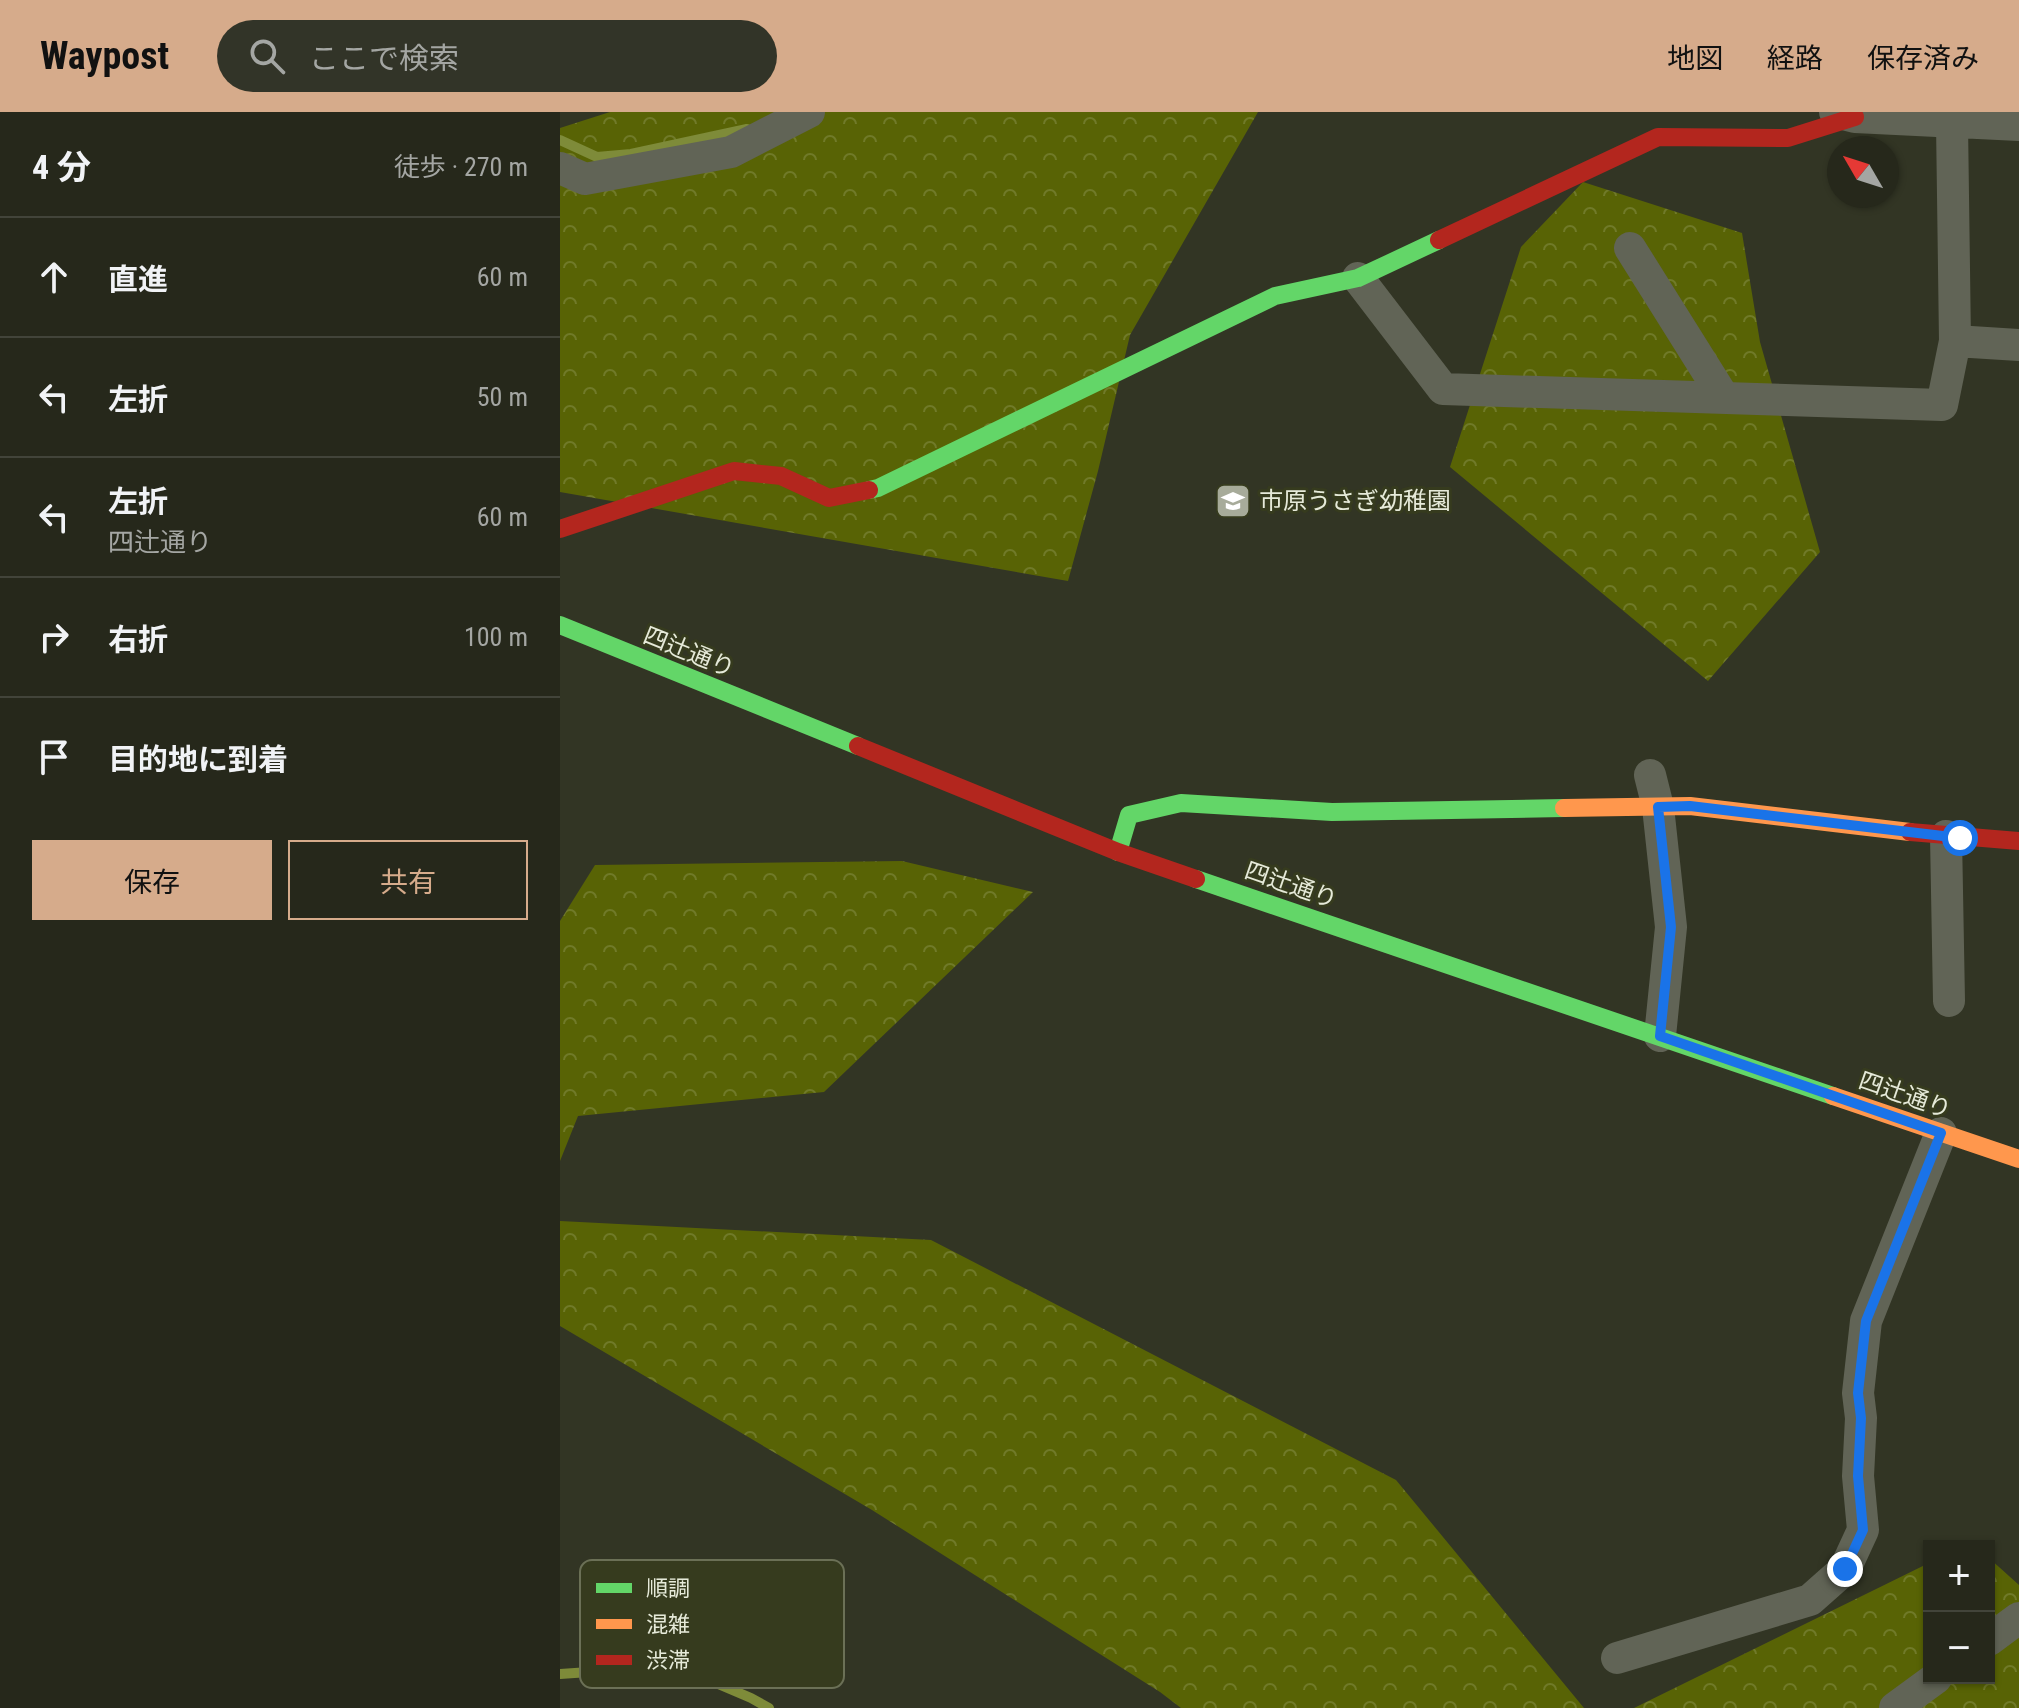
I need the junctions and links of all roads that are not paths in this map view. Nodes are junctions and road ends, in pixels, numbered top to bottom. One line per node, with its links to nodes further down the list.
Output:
1 (809, 112): 5 (street)
2 (1844, 115): 3 (street); 7 (street)
3 (1952, 123): 4 (street); 8 (street)
4 (2019, 125)
5 (560, 168)
6 (1630, 248): 10 (street)
7 (1358, 278): 10 (street); 11 (street)
8 (1955, 341): 9 (street); 10 (street)
9 (2019, 345)
10 (1724, 398)
11 (560, 529)
12 (560, 625): 17 (street, 四辻通り)
13 (1650, 775): 14 (street)
14 (1658, 807): 15 (street); 17 (street); 19 (street)
15 (1946, 836): 16 (street); 18 (street)
16 (2019, 841)
17 (1118, 852): 19 (street, 四辻通り)
18 (1949, 1001)
19 (1660, 1036): 20 (street, 四辻通り)
20 (1941, 1133): 21 (street, 四辻通り); 24 (street)
21 (2019, 1159)
22 (2019, 1618): 23 (street)
23 (1995, 1636)
24 (1617, 1658)
25 (1928, 1684): 26 (street)
26 (1895, 1708)

